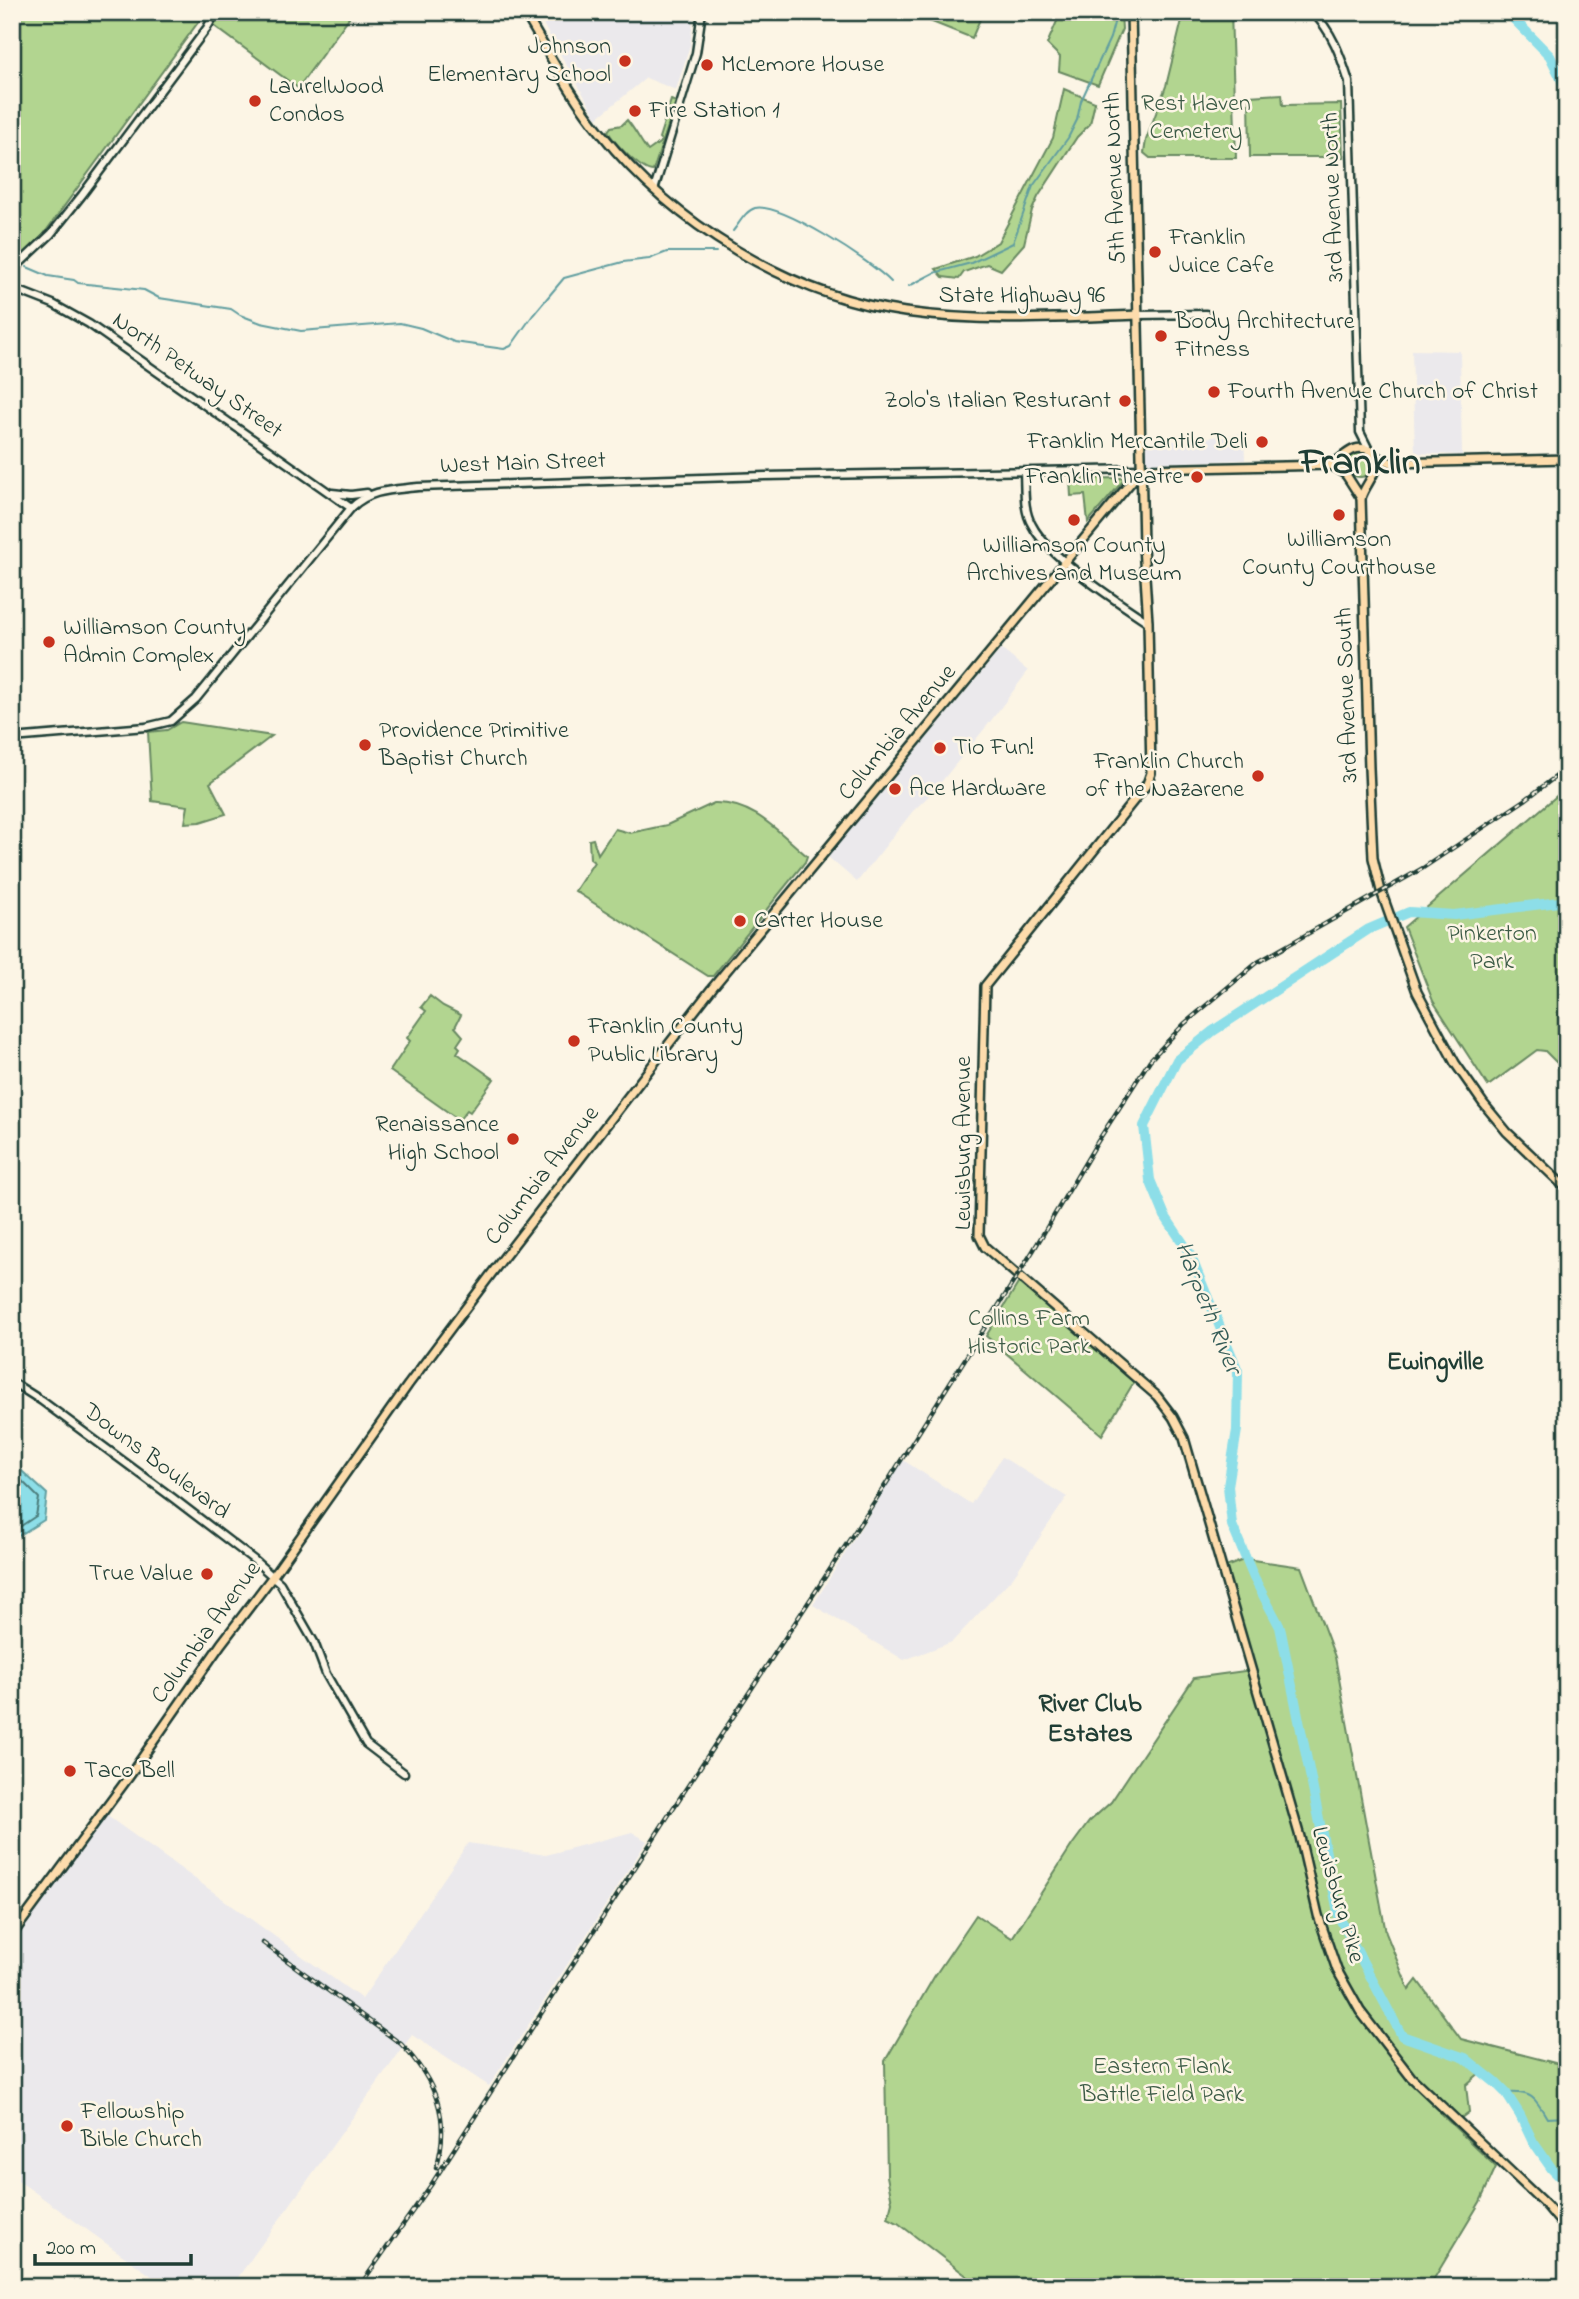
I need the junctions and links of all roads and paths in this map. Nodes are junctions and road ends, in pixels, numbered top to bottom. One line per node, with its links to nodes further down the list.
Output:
1 (216, 12): 7 (main road)
2 (524, 12): 6 (main road, State Highway 96)
3 (702, 12): 6 (main road)
4 (1131, 12): 10 (main road, 5th Avenue North)
5 (1312, 12): 11 (main road, 3rd Avenue North)
6 (654, 190): 10 (main road, State Highway 96)
7 (12, 276)
8 (12, 288): 23 (main road, North Petway Street)
9 (1206, 314): 10 (main road)
10 (1138, 315): 18 (main road, 5th Avenue North)
11 (1360, 432): 12 (main road, 3rd Avenue North); 13 (main road, 3rd Avenue North)
12 (1352, 449): 13 (main road); 14 (main road)
13 (1372, 453): 16 (main road); 19 (main road)
14 (1345, 456): 17 (main road); 21 (main road)
15 (1567, 460): 16 (main road)
16 (1392, 463): 19 (main road)
17 (1331, 465): 18 (main road); 21 (main road)
18 (1142, 469): 20 (main road, West Main Street); 27 (main road, Columbia Avenue); 28 (main road, 5th Avenue North)
19 (1376, 471): 22 (main road)
20 (1024, 472): 24 (main road, West Main Street); 27 (main road)
21 (1347, 475): 22 (main road); 25 (main road)
22 (1369, 479): 25 (main road, 3rd Avenue South)
23 (326, 491): 24 (main road); 26 (main road, North Petway Street)
24 (375, 492): 26 (main road, West Main Street)
25 (1361, 498): 30 (main road, 3rd Avenue South)
26 (351, 508): 29 (main road, West Main Street)
27 (1066, 561): 28 (main road); 33 (main road, Columbia Avenue)
28 (1148, 622): 32 (main road, Lewisburg Avenue)
29 (12, 738)
30 (1567, 1189)
31 (12, 1382): 33 (main road, Downs Boulevard)
32 (1213, 1536): 36 (main road, Lewisburg Pike)
33 (273, 1576): 34 (main road, Downs Boulevard); 35 (main road, Columbia Avenue)
34 (404, 1773)
35 (12, 1935)
36 (1567, 2230)

